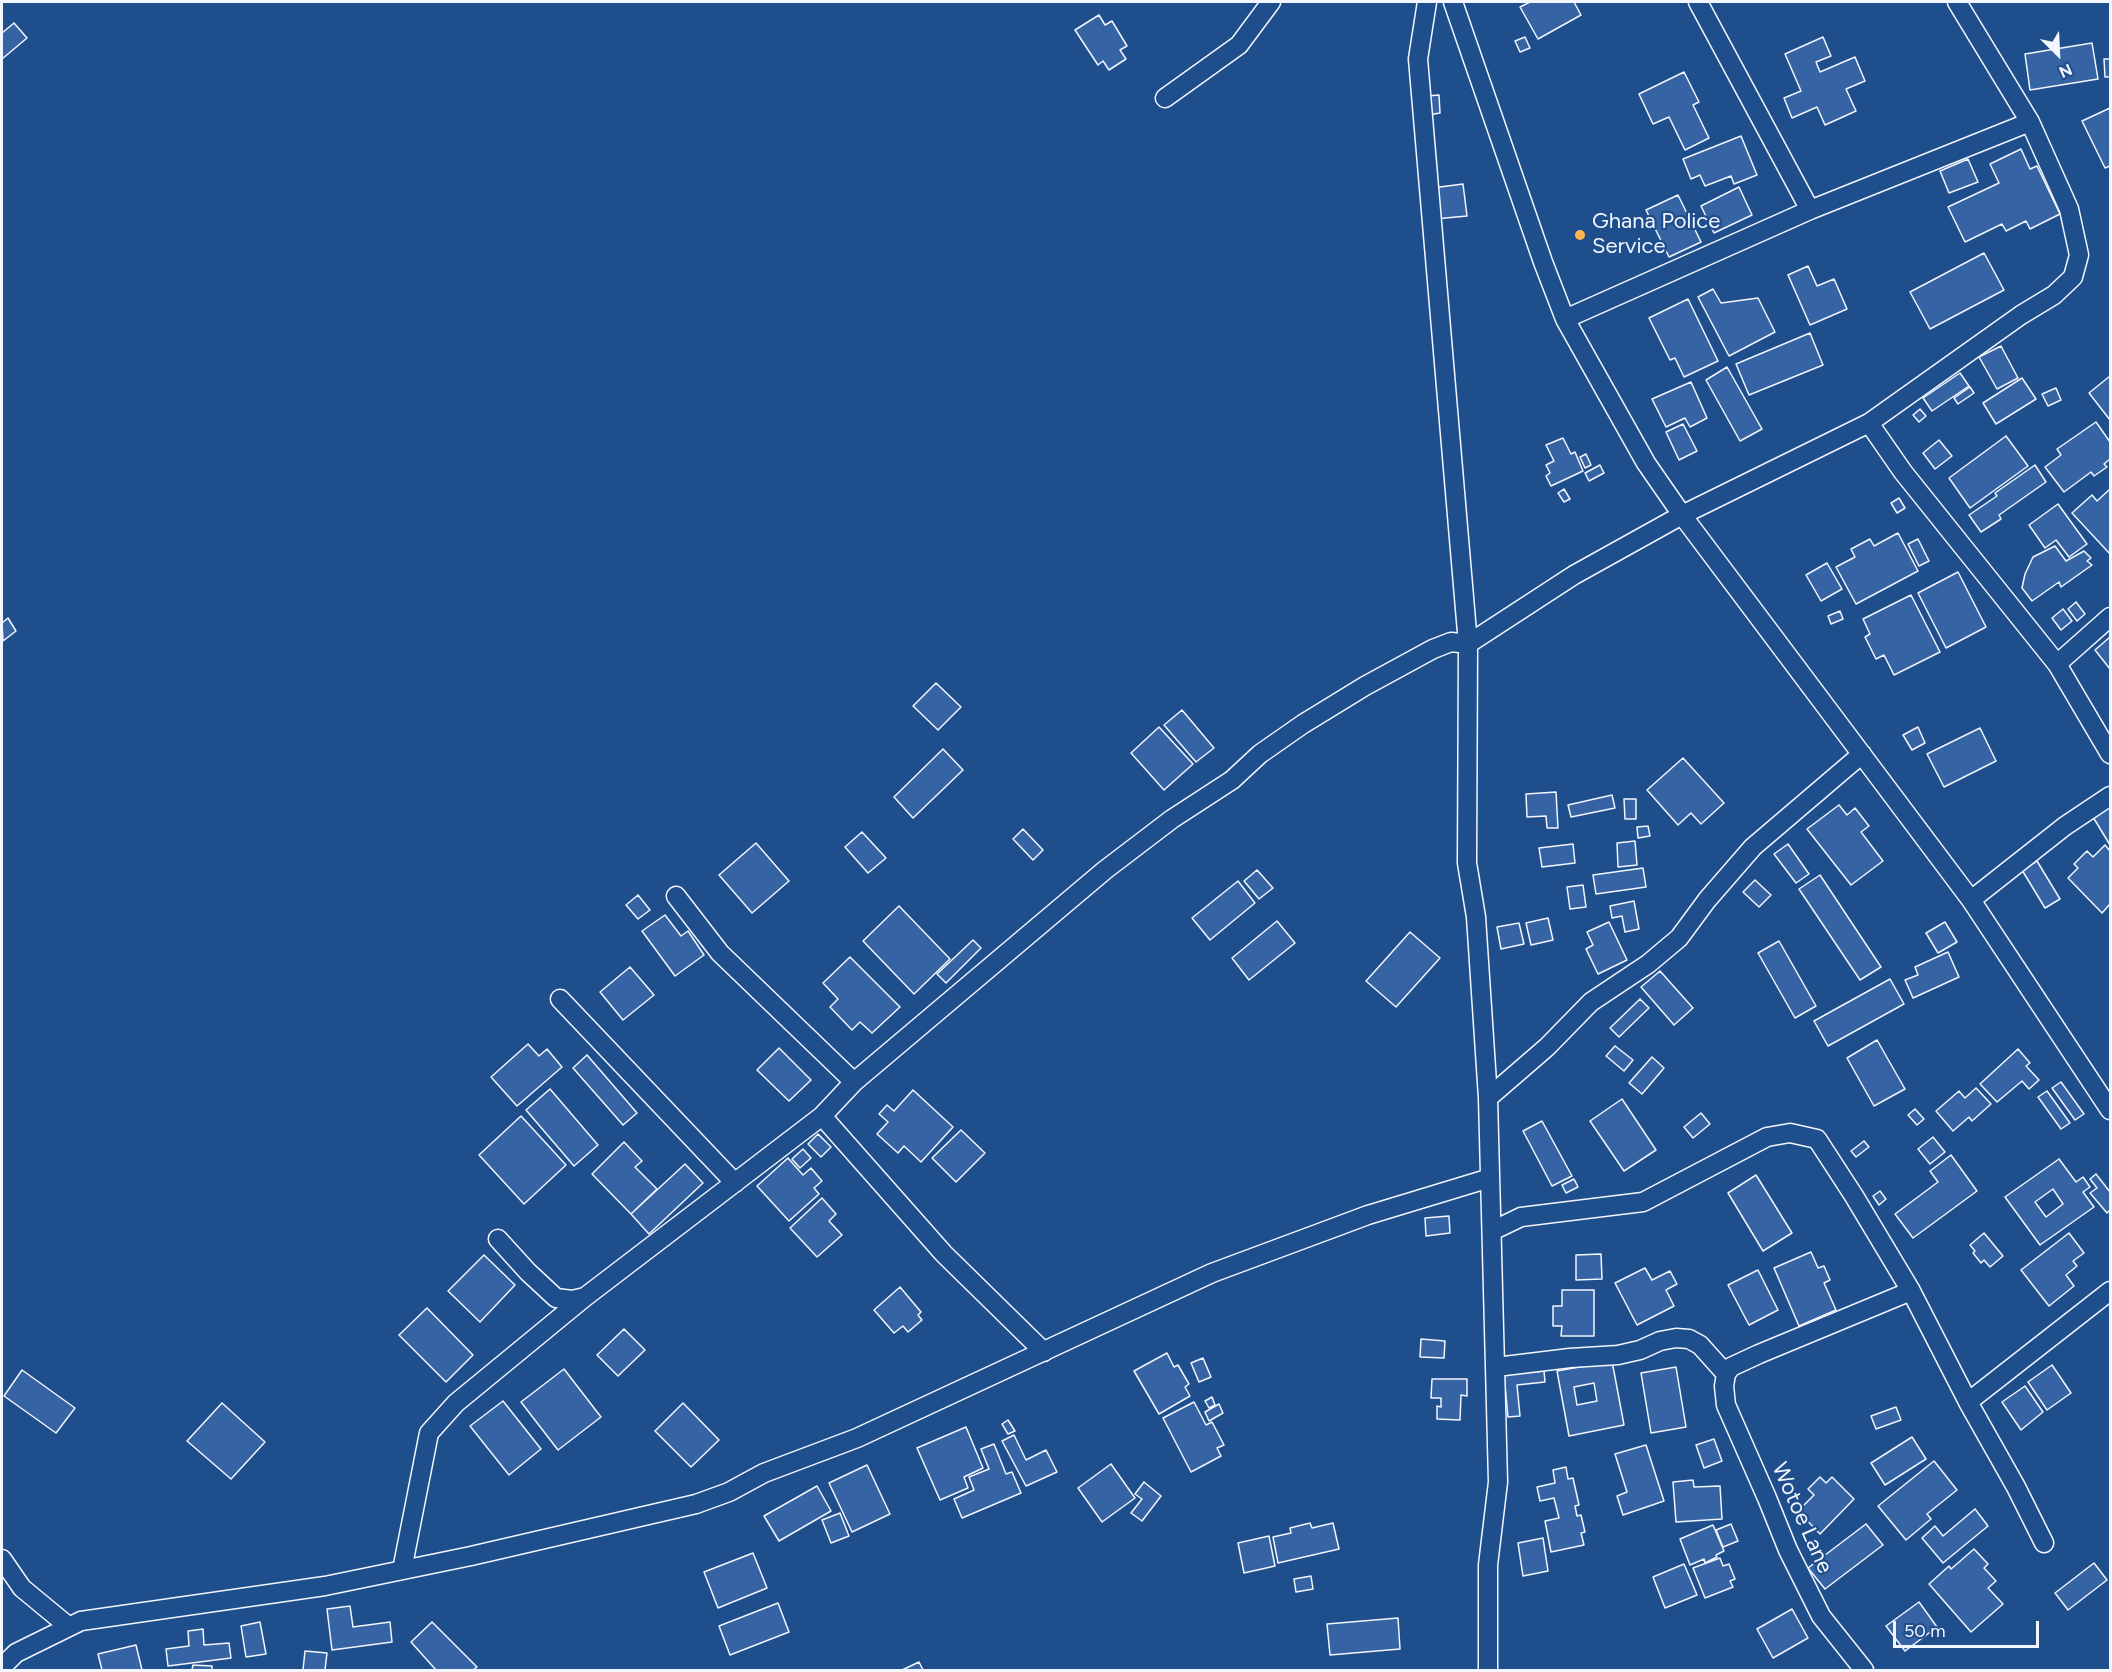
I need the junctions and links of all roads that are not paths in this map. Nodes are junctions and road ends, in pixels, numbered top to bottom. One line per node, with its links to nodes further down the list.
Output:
1 (1271, 2): 6 (street)
2 (1427, 2): 13 (street)
3 (1453, 2): 9 (street)
4 (1698, 2): 8 (street)
5 (1957, 2): 7 (street)
6 (1166, 98)
7 (2030, 122): 8 (street); 10 (street)
8 (1810, 210): 9 (street)
9 (1565, 319): 11 (street)
10 (1869, 423): 11 (street); 14 (street)
11 (1682, 515): 13 (street); 15 (street)
12 (2110, 617): 14 (street)
13 (1468, 644): 21 (street); 22 (street)
14 (2056, 664): 16 (street)
15 (1862, 754): 19 (street); 22 (street)
16 (2110, 754)
17 (2110, 796): 19 (street)
18 (676, 896): 21 (street)
19 (1971, 900): 23 (street)
20 (560, 999): 26 (street)
21 (854, 1082): 24 (street)
22 (1488, 1098): 25 (street)
23 (2110, 1110)
24 (822, 1116): 26 (street); 32 (street)
25 (1490, 1178): 27 (street); 32 (street)
26 (735, 1183): 31 (street)
27 (1492, 1231): 29 (street); 33 (street)
28 (498, 1239): 31 (street)
29 (1911, 1291): 34 (street); 35 (street)
30 (2110, 1291): 35 (street)
31 (585, 1297): 38 (street)
32 (1044, 1352): 38 (street)
33 (1496, 1367): 34 (street); 41 (street)
34 (1726, 1374): 42 (street, Wotoe Lane)
35 (1968, 1402): 36 (street)
36 (2044, 1543)
37 (2, 1558): 39 (street)
38 (402, 1570): 39 (street)
39 (68, 1626): 40 (street)
40 (2, 1667)
41 (1488, 1671)
42 (1864, 1671)

